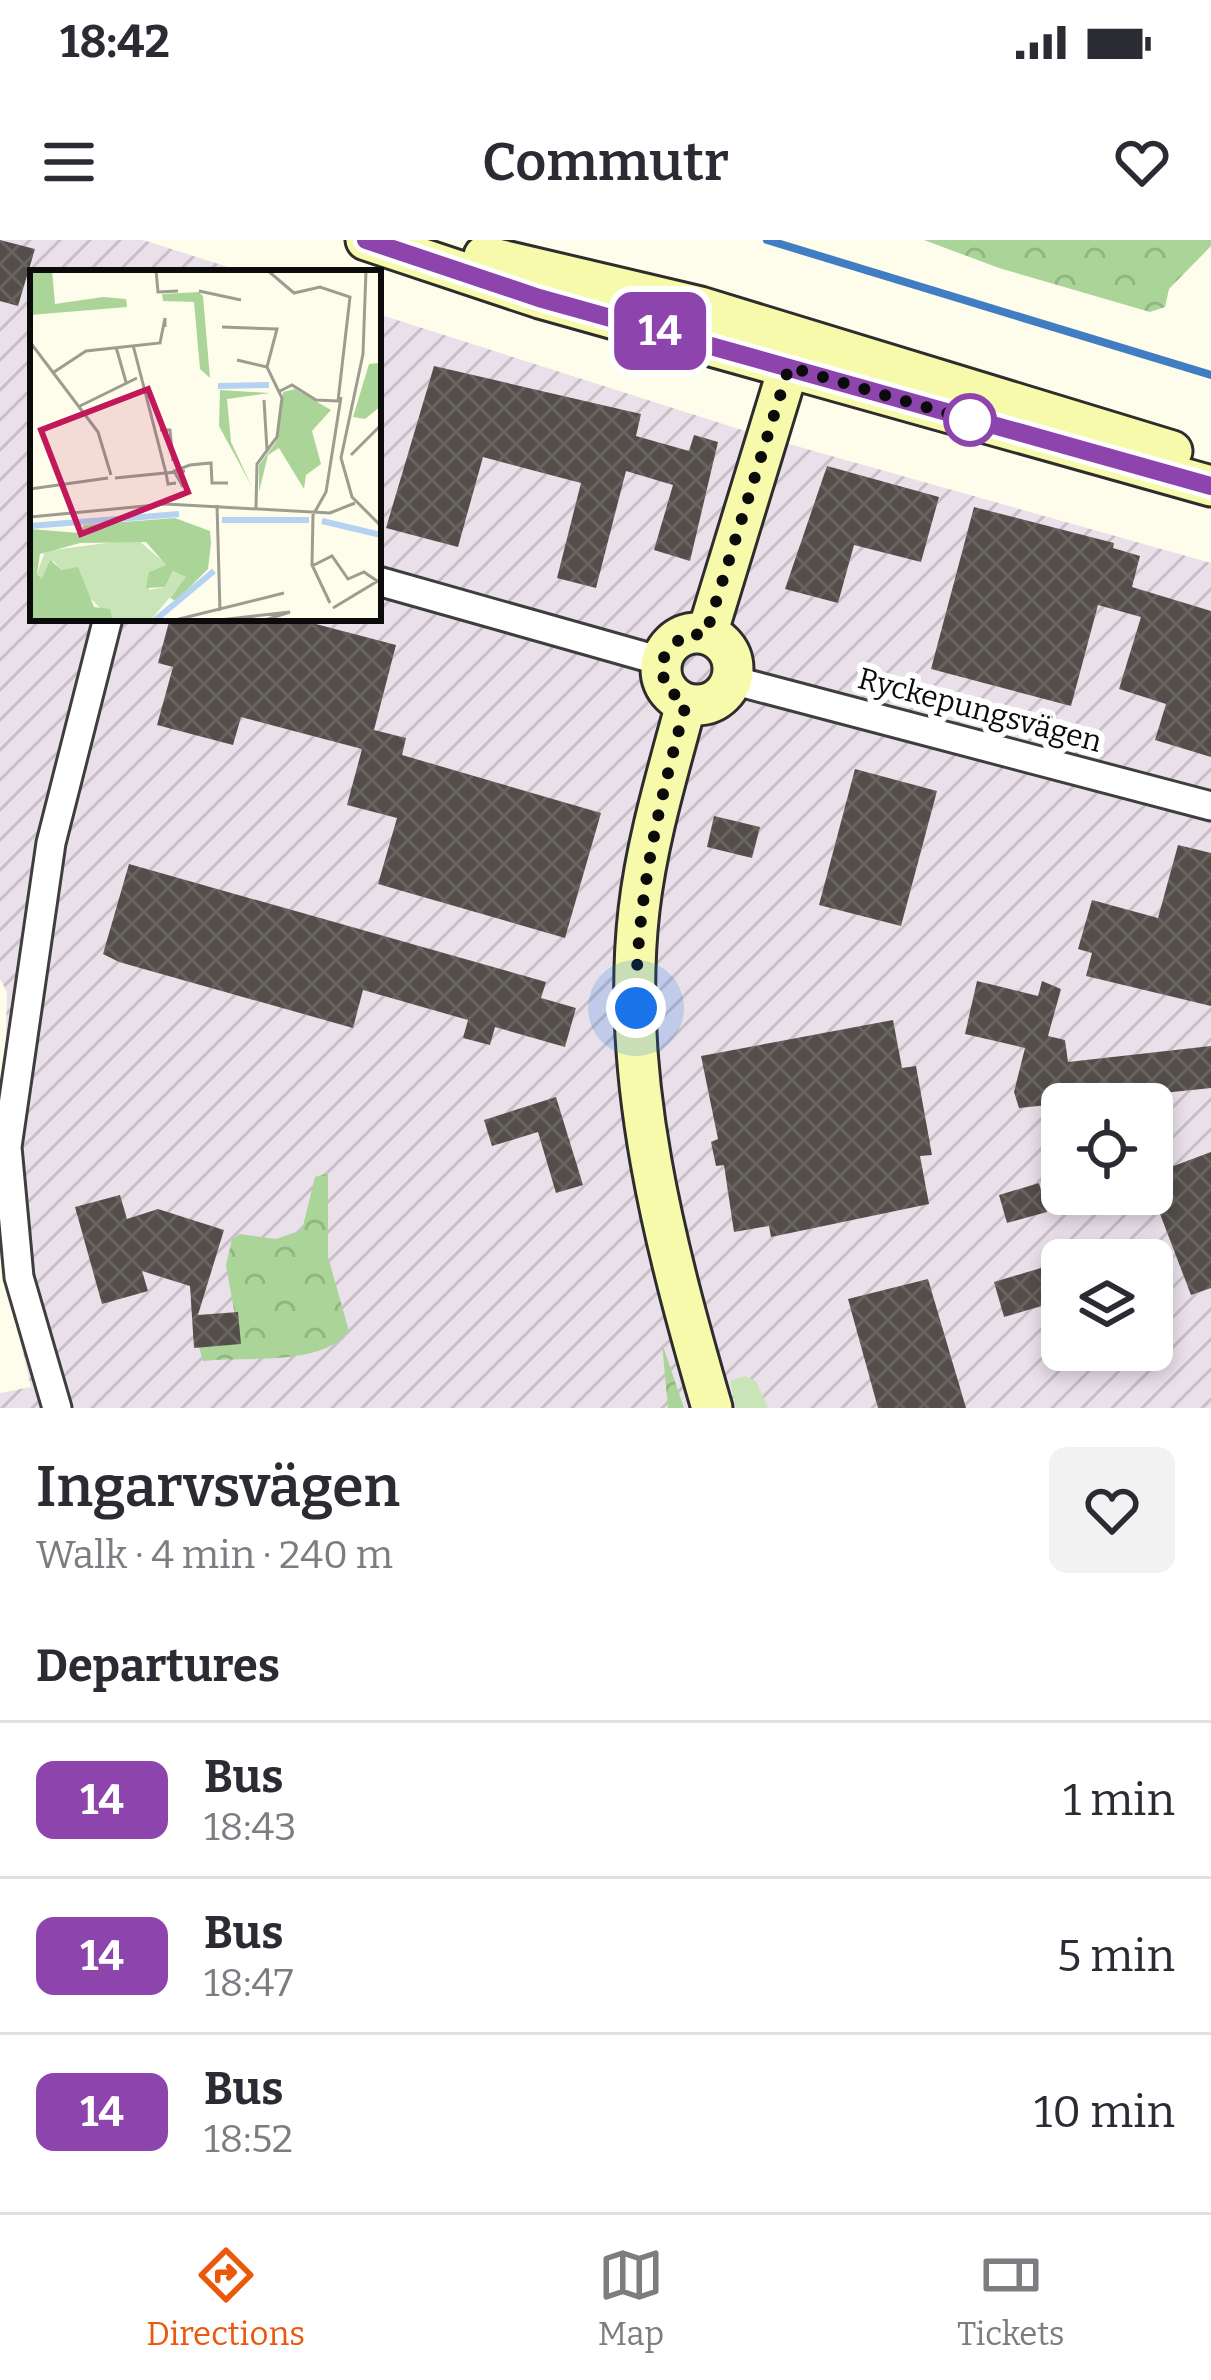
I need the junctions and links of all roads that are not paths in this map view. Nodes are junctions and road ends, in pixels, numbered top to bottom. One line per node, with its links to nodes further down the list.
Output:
1 (366, 240): 3 (main road)
2 (415, 240): 3 (main road)
3 (793, 352): 4 (main road); 5 (main road); 8 (main road)
4 (1211, 465)
5 (1211, 486)
6 (381, 582): 9 (street)
7 (107, 621): 13 (street)
8 (706, 634): 9 (main road); 10 (main road)
9 (661, 661): 11 (main road)
10 (732, 680): 11 (main road); 12 (street, Ryckepungsvägen)
11 (686, 704): 14 (main road)
12 (1211, 806)
13 (57, 1408)
14 (712, 1408)

